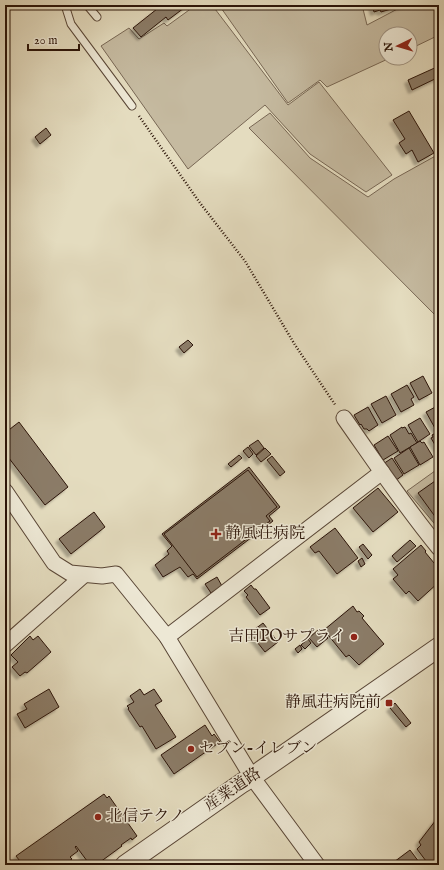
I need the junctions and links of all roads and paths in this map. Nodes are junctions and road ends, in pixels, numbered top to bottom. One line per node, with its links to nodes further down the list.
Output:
1 (65, 5): 4 (lane)
2 (88, 5): 3 (lane)
3 (97, 17)
4 (132, 106): 5 (path)
5 (344, 418): 6 (street)
6 (382, 472): 8 (street); 10 (street)
7 (5, 491): 9 (street)
8 (439, 548)
9 (84, 575): 10 (street); 11 (street)
10 (167, 637): 13 (street)
11 (5, 645)
12 (439, 647): 13 (street, 産業道路)
13 (252, 777): 14 (street, 産業道路); 15 (street)
14 (125, 865)
15 (318, 865)

